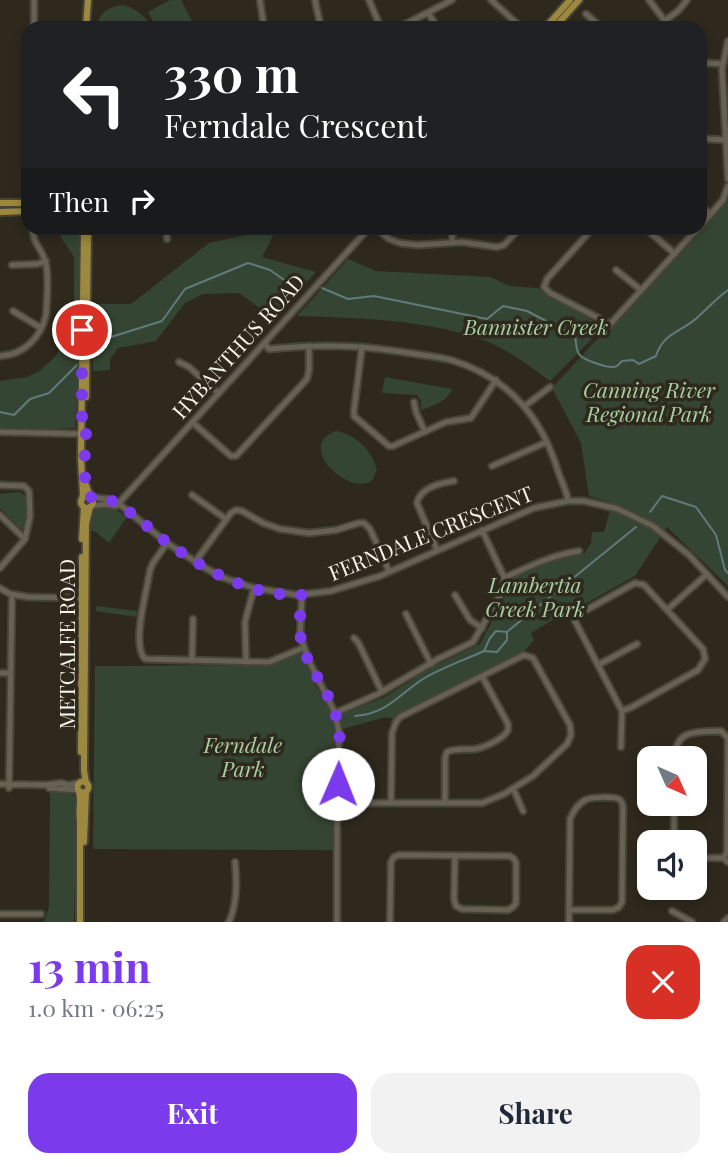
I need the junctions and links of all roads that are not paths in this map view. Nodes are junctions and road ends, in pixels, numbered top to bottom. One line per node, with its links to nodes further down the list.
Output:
1 (34, 0): 14 (street)
2 (260, 0): 16 (street)
3 (314, 0): 17 (street)
4 (369, 0): 18 (street)
5 (452, 0): 12 (street)
6 (491, 0): 21 (street)
7 (570, 0): 22 (main road)
8 (579, 0): 23 (main road)
9 (649, 0): 25 (street)
10 (687, 0): 25 (street)
11 (87, 1): 15 (main road)
12 (428, 13): 19 (street); 20 (street)
13 (586, 14): 24 (street)
14 (34, 21)
15 (86, 21)
16 (263, 21)
17 (319, 21)
18 (378, 21)
19 (412, 21)
20 (433, 21)
21 (514, 21)
22 (551, 21)
23 (560, 21)
24 (594, 21)
25 (665, 21)
26 (728, 41): 28 (street)
27 (707, 63): 28 (street)
28 (722, 64): 30 (street)
29 (707, 138): 30 (street)
30 (725, 140): 31 (street)
31 (728, 179)
32 (728, 186): 38 (street)
33 (0, 203): 34 (main road)
34 (21, 203)
35 (21, 211): 37 (main road)
36 (707, 211): 38 (street)
37 (0, 212)
38 (710, 214): 39 (street)
39 (707, 218)
40 (34, 235): 53 (street)
41 (86, 235): 74 (main road, METCALFE ROAD)
42 (167, 235): 50 (street)
43 (363, 235): 61 (street, HYBANTHUS ROAD)
44 (386, 235): 51 (street)
45 (452, 235): 51 (street)
46 (513, 235): 51 (street)
47 (587, 235): 58 (street)
48 (653, 235): 52 (street)
49 (692, 235): 52 (street)
50 (167, 239)
51 (452, 242)
52 (675, 254): 56 (street)
53 (46, 261): 54 (street); 59 (street)
54 (12, 265)
55 (616, 270): 56 (street)
56 (641, 290): 58 (street)
57 (13, 311): 59 (street)
58 (610, 324): 60 (street)
59 (41, 328): 64 (street)
60 (604, 331)
61 (266, 341): 62 (street); 68 (street, HYBANTHUS ROAD)
62 (309, 346): 63 (street); 71 (street)
63 (362, 347): 66 (street); 73 (street)
64 (0, 356)
65 (179, 362): 68 (street)
66 (496, 380): 70 (street); 73 (street)
67 (550, 387): 70 (street)
68 (218, 393): 71 (street, HYBANTHUS ROAD)
69 (414, 402): 73 (street)
70 (525, 406): 75 (street)
71 (192, 422): 82 (street, HYBANTHUS ROAD)
72 (0, 432): 74 (street)
73 (425, 432)
74 (84, 434): 80 (main road, METCALFE ROAD)
75 (547, 442): 76 (street); 81 (street)
76 (492, 466)
77 (454, 481): 89 (street)
78 (0, 485): 87 (street)
79 (192, 495): 85 (street)
80 (87, 498): 82 (street, FERNDALE CRESCENT); 83 (main road, METCALFE ROAD)
81 (565, 501): 86 (street, FERNDALE CRESCENT); 94 (street, FERNDALE CRESCENT)
82 (119, 506): 83 (street, FERNDALE CRESCENT); 88 (street, FERNDALE CRESCENT)
83 (88, 507): 102 (main road, METCALFE ROAD)
84 (0, 515): 87 (street)
85 (226, 519): 91 (street); 93 (street)
86 (482, 530): 89 (street, FERNDALE CRESCENT); 95 (street)
87 (25, 539): 92 (street)
88 (167, 542): 91 (street, FERNDALE CRESCENT); 110 (street)
89 (437, 550): 93 (street, FERNDALE CRESCENT)
90 (579, 551): 95 (street)
91 (195, 562): 96 (street, FERNDALE CRESCENT)
92 (0, 568)
93 (389, 571): 98 (street, FERNDALE CRESCENT)
94 (707, 574): 101 (street, FERNDALE CRESCENT); 103 (street)
95 (504, 578): 106 (street)
96 (254, 588): 98 (street, FERNDALE CRESCENT); 111 (street)
97 (0, 589): 100 (street)
98 (302, 595): 109 (street)
99 (455, 595): 106 (street)
100 (13, 597): 102 (street); 115 (street)
101 (728, 597)
102 (84, 598): 124 (main road, METCALFE ROAD)
103 (667, 610): 113 (street); 118 (street)
104 (406, 614): 112 (street)
105 (193, 619): 110 (street)
106 (482, 628): 112 (street)
107 (354, 638): 117 (street)
108 (637, 644): 113 (street)
109 (303, 648): 111 (street); 119 (street)
110 (192, 661): 111 (street)
111 (246, 662)
112 (431, 664): 117 (street)
113 (598, 665): 118 (street)
114 (0, 673): 115 (street)
115 (10, 673): 123 (street)
116 (482, 676): 125 (street); 126 (street); 127 (street)
117 (382, 692): 119 (street)
118 (622, 710): 121 (street)
119 (335, 713): 128 (street)
120 (676, 746): 132 (street)
121 (621, 747)
122 (0, 786): 123 (street)
123 (12, 786): 124 (street)
124 (81, 787): 139 (main road, METCALFE ROAD)
125 (513, 788): 127 (street); 129 (street)
126 (391, 802): 127 (street); 128 (street)
127 (445, 802)
128 (337, 803): 141 (street)
129 (523, 811)
130 (455, 856): 130 (street); 142 (street)
131 (707, 859): 132 (street)
132 (726, 860)
133 (235, 862): 140 (street)
134 (569, 910): 134 (street); 143 (street)
135 (672, 911): 144 (street)
136 (0, 914): 137 (street)
137 (41, 914)
138 (728, 918): 145 (street)
139 (82, 919)
140 (229, 922)
141 (337, 922)
142 (390, 922)
143 (569, 922)
144 (692, 922)
145 (724, 922)

